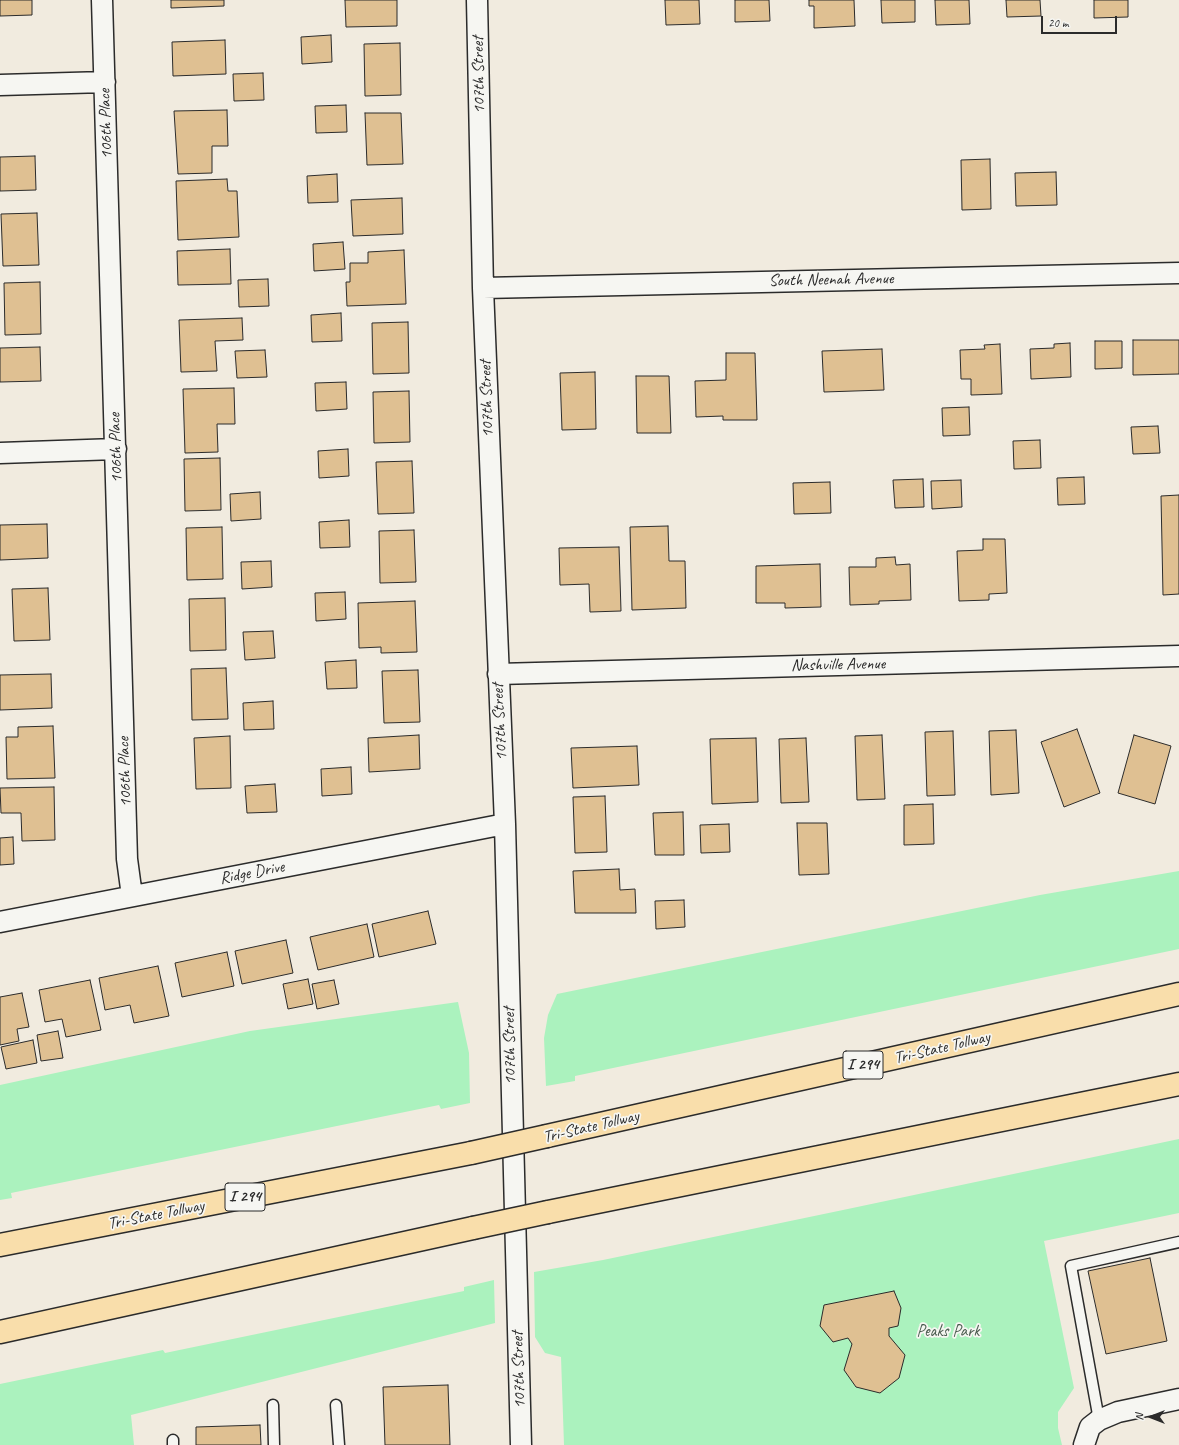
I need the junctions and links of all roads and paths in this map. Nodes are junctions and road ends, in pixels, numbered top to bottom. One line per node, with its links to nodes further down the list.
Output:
1 (102, 0): 3 (street, 106th Place)
2 (477, 0): 6 (street, 107th Street)
3 (105, 82): 4 (street); 7 (street, 106th Place)
4 (0, 85)
5 (1179, 273): 6 (street, South Neenah Avenue)
6 (483, 288): 10 (street, 107th Street)
7 (116, 449): 8 (street); 12 (street, 106th Place)
8 (0, 452)
9 (1179, 656): 10 (street, Nashville Avenue)
10 (498, 674): 11 (street, 107th Street)
11 (505, 824): 12 (street, Ridge Drive); 25 (street, 107th Street)
12 (132, 896): 13 (street, Ridge Drive)
13 (0, 922)
14 (1179, 994): 17 (highway, Tri-State Tollway / I 294, bridge)
15 (1179, 1084): 18 (highway, bridge)
16 (1179, 1242): 22 (lane)
17 (9, 1244)
18 (0, 1332)
19 (1179, 1399): 22 (street)
20 (336, 1405): 24 (lane)
21 (273, 1406): 23 (lane)
22 (1091, 1431)
23 (274, 1445)
24 (339, 1445)
25 (520, 1445)

